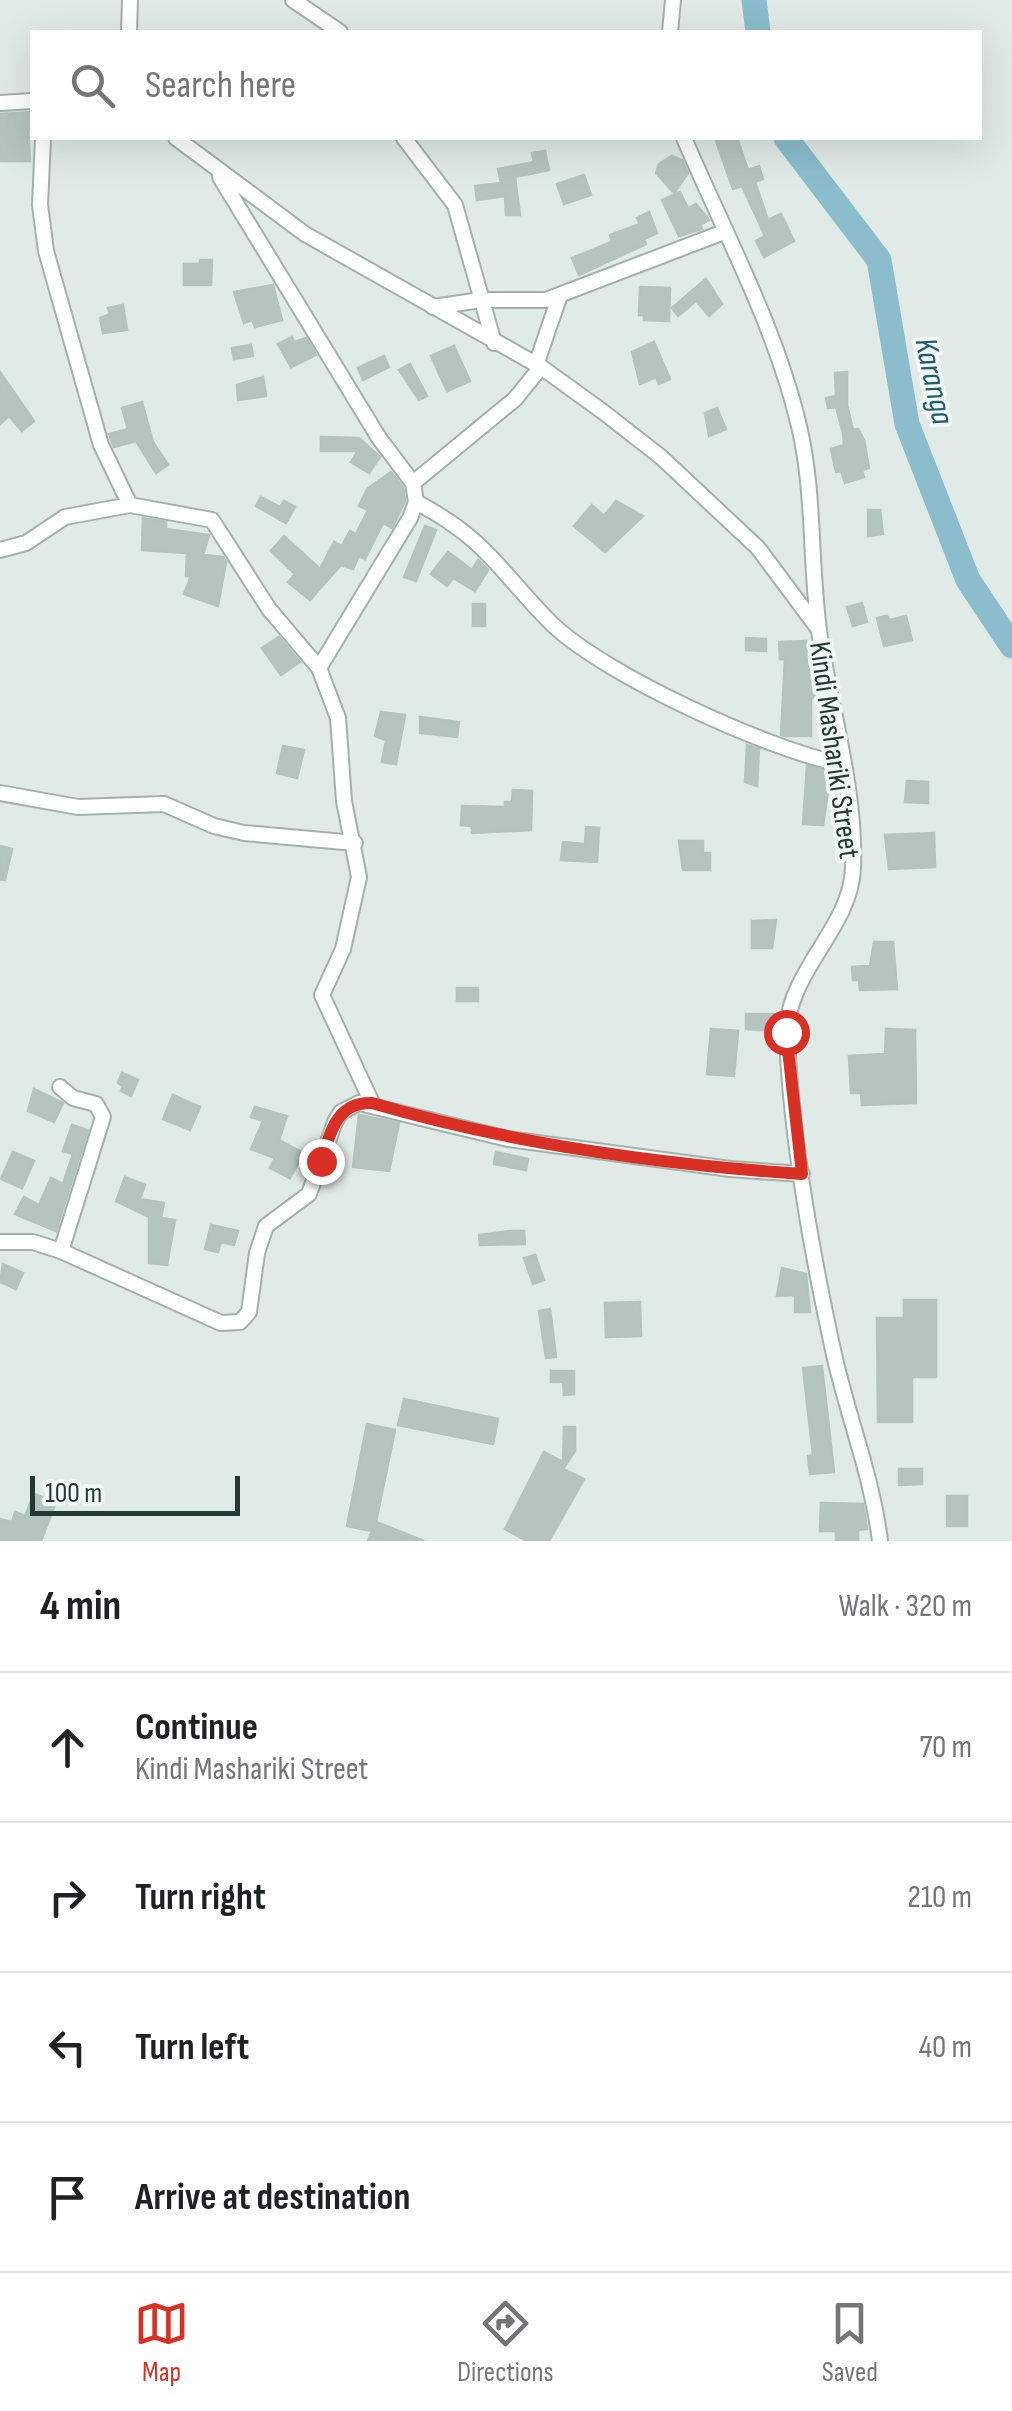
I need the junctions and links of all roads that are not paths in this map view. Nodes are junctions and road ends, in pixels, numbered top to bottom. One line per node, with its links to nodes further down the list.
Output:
1 (130, 0): 3 (street)
2 (293, 0): 4 (street)
3 (129, 30)
4 (337, 30)
5 (30, 101): 6 (street)
6 (0, 103)
7 (43, 140): 20 (street)
8 (179, 140): 11 (street)
9 (406, 140): 14 (street)
10 (685, 140): 12 (street, Kindi Mashariki Street)
11 (216, 168): 15 (street); 18 (street)
12 (724, 232): 13 (street); 22 (street, Kindi Mashariki Street)
13 (560, 295): 14 (street); 17 (street)
14 (481, 300): 15 (street); 16 (street)
15 (433, 307): 16 (street)
16 (494, 343): 17 (street)
17 (539, 366): 18 (street); 22 (street)
18 (413, 483): 19 (street)
19 (416, 502): 23 (street); 24 (street)
20 (130, 505): 21 (street); 23 (street)
21 (0, 550)
22 (818, 628): 24 (street, Kindi Mashariki Street)
23 (319, 668): 26 (street)
24 (841, 764): 29 (street, Kindi Mashariki Street)
25 (0, 793): 26 (street)
26 (355, 843): 28 (street)
27 (60, 1088): 31 (street)
28 (372, 1103): 29 (street); 31 (street)
29 (802, 1174): 32 (street, Kindi Mashariki Street)
30 (0, 1242): 31 (street)
31 (61, 1250)
32 (880, 1541)

